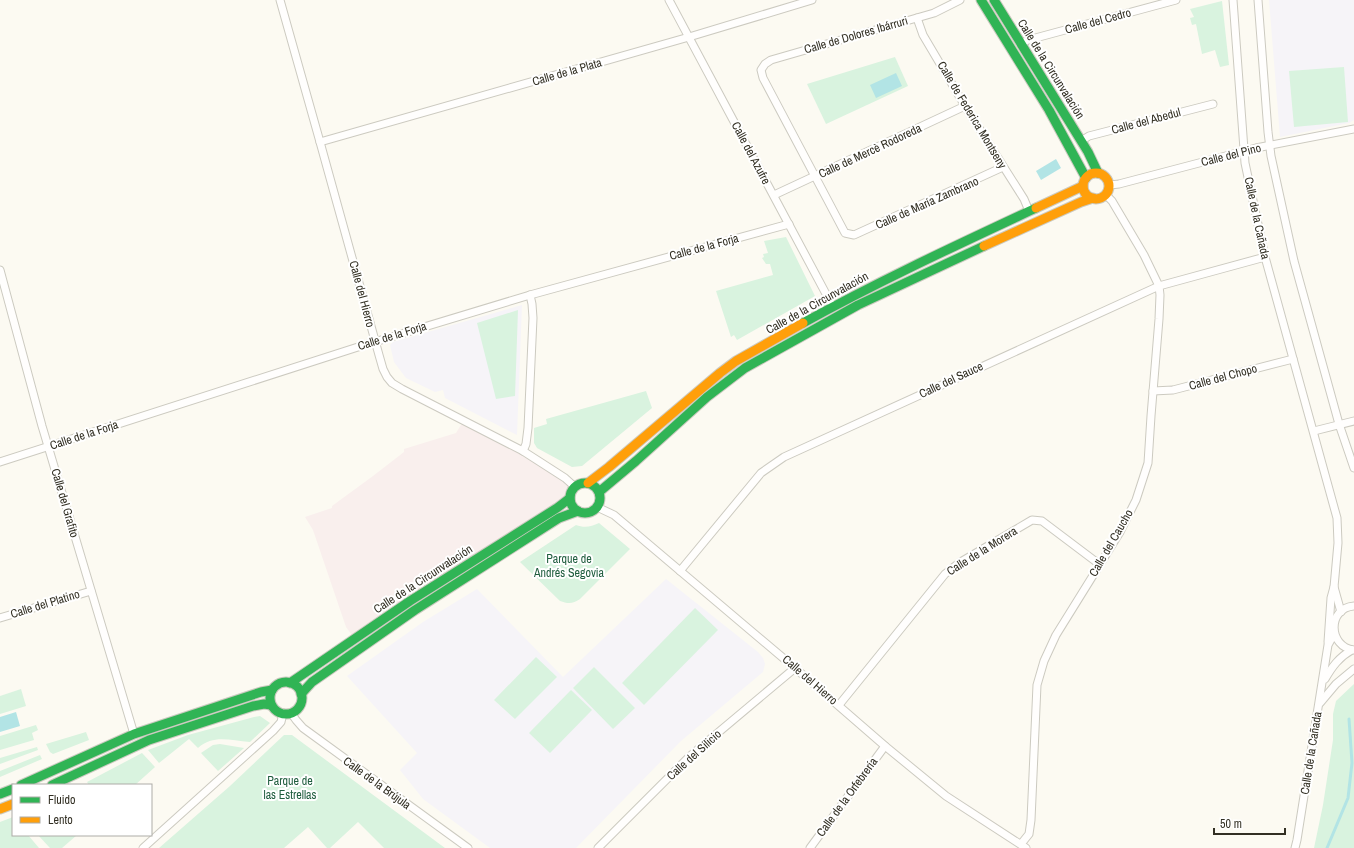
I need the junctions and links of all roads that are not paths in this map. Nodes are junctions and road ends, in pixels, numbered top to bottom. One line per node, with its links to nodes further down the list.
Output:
1 (280, 0): 17 (street, Calle del Hierro)
2 (669, 0): 11 (street, Calle del Azufre)
3 (812, 0): 11 (street, Calle de la Plata)
4 (960, 0): 10 (street, Calle de Dolores Ibárruri)
5 (981, 0): 23 (street, Calle de la Circunvalación)
6 (994, 0): 12 (street, Calle de la Circunvalación)
7 (1176, 0): 12 (street, Calle del Cedro)
8 (1233, 0): 19 (street, Calle de la Cañada)
9 (1258, 0): 18 (street)
10 (917, 18): 14 (street, Calle de Federica Montseny); 22 (street, Calle de Dolores Ibárruri)
11 (689, 37): 17 (street, Calle de la Plata); 25 (street, Calle del Azufre)
12 (1021, 44): 16 (street, Calle de la Circunvalación)
13 (1213, 104): 16 (street, Calle del Abedul)
14 (965, 106): 20 (street, Calle de Federica Montseny); 22 (street, Calle de Mercè Rodoreda)
15 (1354, 129): 18 (street, Calle del Pino)
16 (1080, 141): 21 (street, Calle de la Circunvalación)
17 (320, 142): 35 (street, Calle del Hierro)
18 (1270, 145): 19 (street, Calle del Pino); 39 (street)
19 (1244, 151): 24 (street, Calle del Pino); 30 (street, Calle de la Cañada)
20 (1004, 167): 22 (street, Calle de María Zambrano); 28 (street, Calle de Federica Montseny)
21 (1098, 172): 23 (street); 24 (street)
22 (815, 176): 25 (street, Calle de Mercè Rodoreda)
23 (1085, 182): 27 (street); 28 (street, Calle de la Circunvalación)
24 (1110, 185): 26 (street)
25 (774, 195): 29 (street, Calle del Azufre)
26 (1106, 195): 27 (street); 32 (street, Calle del Caucho)
27 (1093, 198): 47 (street, Calle de la Circunvalación)
28 (1029, 211): 34 (street, Calle de la Circunvalación)
29 (789, 224): 33 (street, Calle de la Forja); 34 (street, Calle del Azufre)
30 (1265, 257): 32 (street, Calle del Sauce); 36 (street, Calle de la Cañada)
31 (0, 270): 41 (street, Calle del Grafito)
32 (1159, 286): 37 (street, Calle del Caucho); 52 (street, Calle del Sauce)
33 (530, 295): 35 (street, Calle de la Forja); 42 (street)
34 (833, 307): 45 (street, Calle de la Circunvalación)
35 (375, 342): 41 (street, Calle de la Forja); 42 (street, Calle del Hierro)
36 (1293, 359): 37 (street, Calle del Chopo); 40 (street, Calle de la Cañada)
37 (1153, 391): 51 (street, Calle del Caucho)
38 (1354, 421): 39 (street)
39 (1339, 424): 40 (street); 44 (street)
40 (1314, 431): 53 (street, Calle de la Cañada)
41 (48, 447): 43 (street, Calle de la Forja); 54 (street, Calle del Grafito)
42 (523, 450): 46 (street, Calle del Hierro)
43 (0, 462)
44 (1354, 468)
45 (588, 483): 46 (street); 47 (street)
46 (575, 487): 48 (street)
47 (599, 492): 49 (street)
48 (570, 498): 50 (street); 63 (street, Calle de la Circunvalación)
49 (597, 507): 50 (street); 52 (street, Calle del Hierro)
50 (578, 511): 66 (street, Calle de la Circunvalación)
51 (1099, 564): 69 (street, Calle de la Morera); 80 (street, Calle del Caucho)
52 (680, 571): 61 (street, Calle del Hierro)
53 (1334, 587): 56 (street, Calle de la Cañada); 59 (street, Calle de la Cañada)
54 (91, 591): 57 (street, Calle del Platino); 71 (street, Calle del Grafito)
55 (1354, 606): 56 (street)
56 (1341, 612): 58 (street, Calle de la Cañada)
57 (0, 618)
58 (1334, 634): 59 (street, Calle de la Cañada); 60 (street)
59 (1328, 645): 64 (street, Calle de la Cañada)
60 (1353, 650): 64 (street, Calle de la Cañada)
61 (795, 668): 69 (street, Calle del Hierro); 83 (street, Calle del Silicio)
62 (1354, 669): 68 (street, Calle de la Cañada)
63 (290, 683): 65 (street); 66 (street)
64 (1322, 685): 68 (street, Calle de la Cañada)
65 (272, 690): 67 (street); 71 (street)
66 (301, 694): 70 (street)
67 (271, 705): 70 (street); 72 (street)
68 (1319, 705): 85 (street, Calle de la Cañada)
69 (839, 706): 73 (street, Calle del Hierro)
70 (287, 713): 81 (street); 82 (street, Calle de la Brújula)
71 (134, 734): 72 (street); 74 (street)
72 (138, 745): 75 (street)
73 (885, 746): 80 (street, Calle del Hierro); 84 (street, Calle de la Orfebrería)
74 (23, 784)
75 (54, 784)
76 (12, 789): 77 (street)
77 (0, 794)
78 (12, 804): 79 (street)
79 (0, 809)
80 (1024, 846)
81 (143, 848)
82 (468, 848)
83 (598, 848)
84 (810, 848)
85 (1295, 848)

